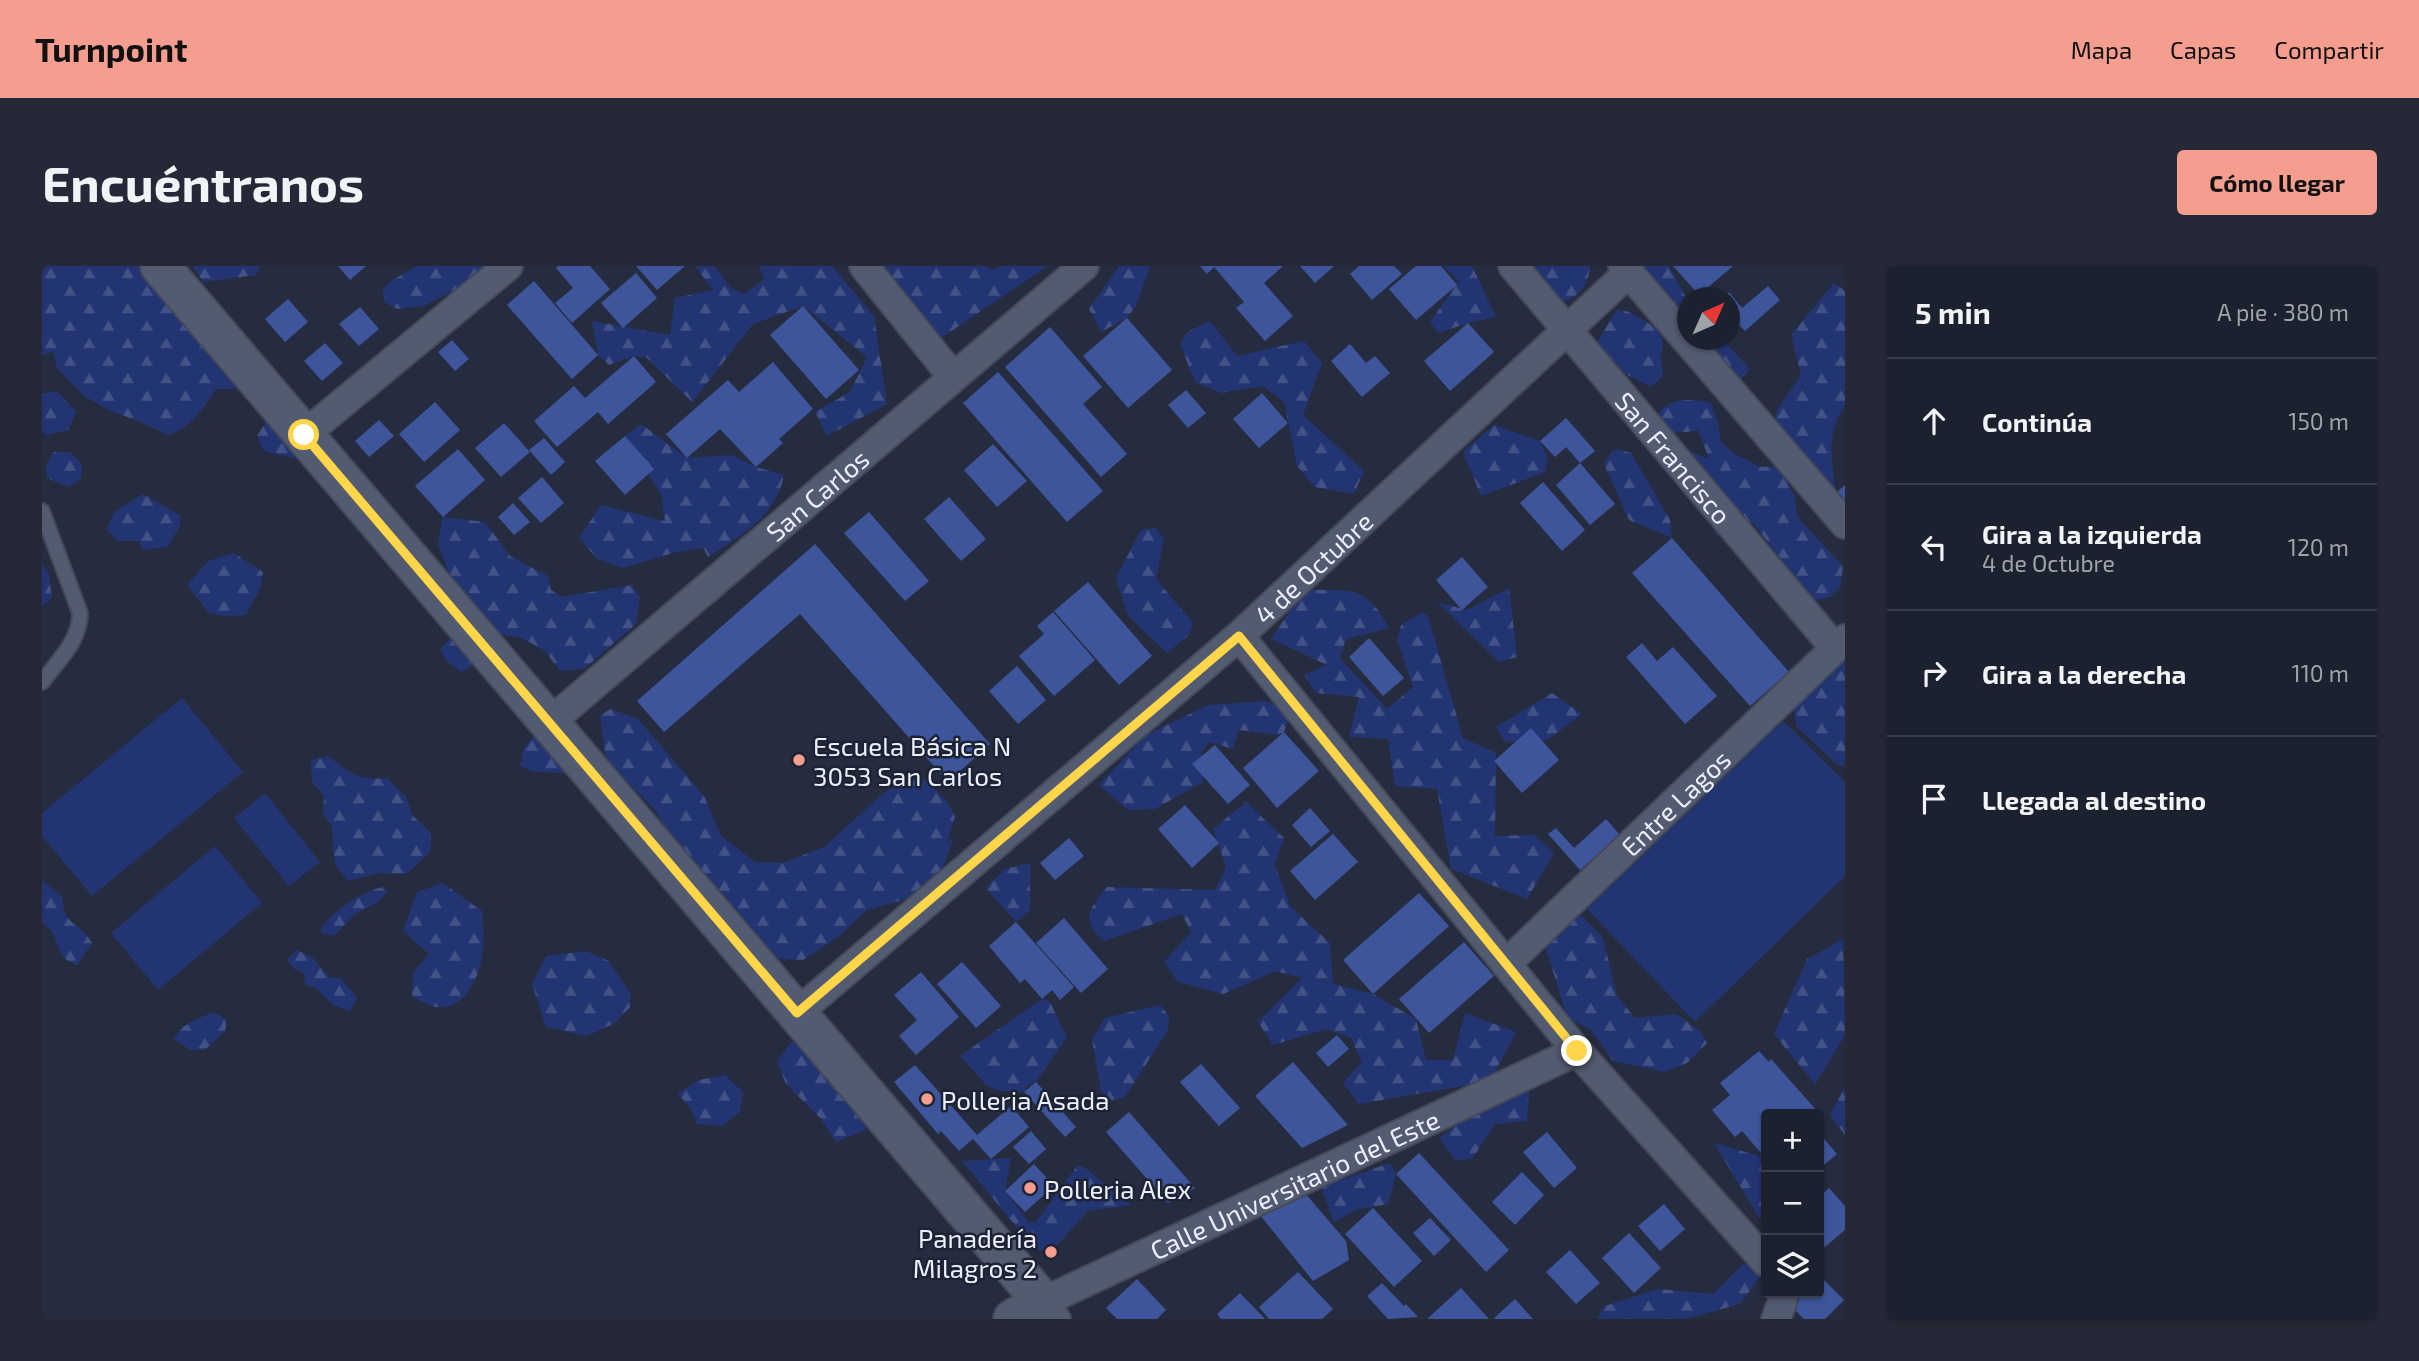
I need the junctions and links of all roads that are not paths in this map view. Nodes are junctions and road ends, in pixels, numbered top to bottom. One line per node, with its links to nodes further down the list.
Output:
1 (160, 266): 9 (street)
2 (508, 266): 9 (street)
3 (864, 266): 8 (street)
4 (1084, 266): 8 (street, San Carlos)
5 (1513, 266): 7 (street, San Francisco)
6 (1626, 269): 7 (street, 4 de Octubre); 11 (street)
7 (1567, 330): 12 (street, 4 de Octubre); 13 (street, San Francisco)
8 (953, 377): 15 (street, San Carlos)
9 (304, 435): 15 (street)
10 (42, 511): 14 (lane)
11 (1845, 524)
12 (1239, 636): 16 (street); 17 (street, 4 de Octubre)
13 (1840, 643): 16 (street, Entre Lagos)
14 (42, 682)
15 (549, 723): 17 (street)
16 (1506, 964): 18 (street)
17 (797, 1013): 21 (street)
18 (1577, 1051): 19 (street); 21 (street, Calle Universitario del Este)
19 (1761, 1256)
20 (1784, 1298): 22 (street)
21 (1037, 1313)
22 (1776, 1319)

